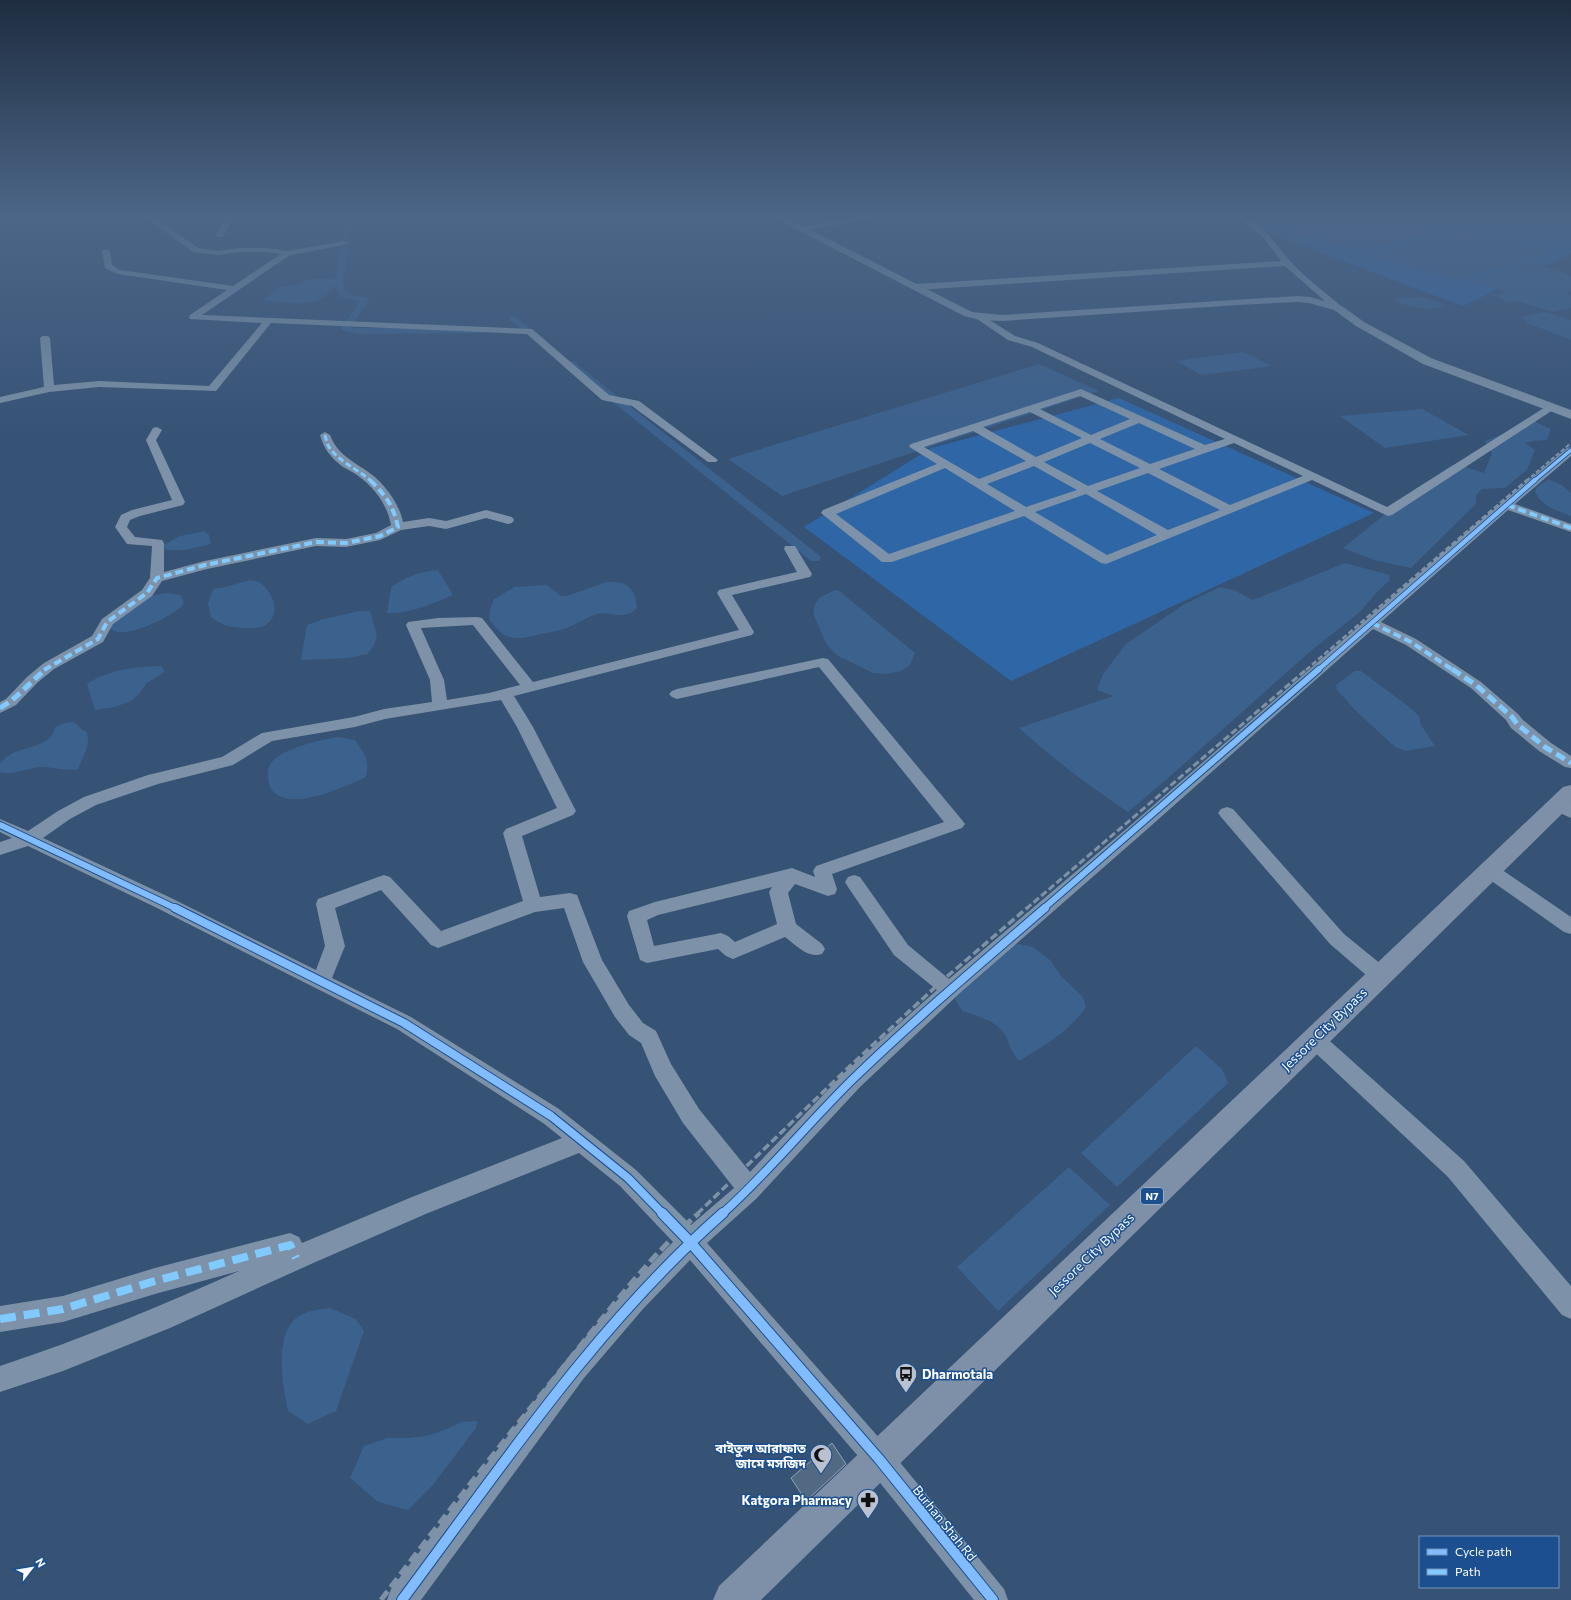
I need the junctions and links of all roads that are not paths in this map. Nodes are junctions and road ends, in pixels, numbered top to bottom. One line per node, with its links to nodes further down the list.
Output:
1 (231, 291): 6 (street)
2 (923, 291): 5 (street)
3 (1318, 291): 4 (street)
4 (1338, 308): 5 (street); 11 (street)
5 (980, 317): 18 (street)
6 (269, 320): 8 (street); 21 (street)
7 (45, 338): 8 (street)
8 (49, 389): 9 (street)
9 (0, 400)
10 (1031, 408): 13 (street); 14 (street); 17 (street)
11 (1551, 408): 12 (street); 25 (street)
12 (1571, 415)
13 (1139, 419): 17 (street); 19 (street)
14 (974, 427): 22 (street); 23 (street)
15 (157, 430): 36 (street)
16 (325, 435): 32 (street)
17 (1090, 439): 22 (street); 24 (street)
18 (1235, 439): 19 (street); 25 (street)
19 (1204, 449): 24 (street)
20 (1571, 450): 28 (street)
21 (712, 460)
22 (1036, 461): 26 (street); 27 (street)
23 (946, 464): 26 (street); 30 (street)
24 (1148, 469): 27 (street); 29 (street)
25 (1313, 476): 29 (street)
26 (978, 483): 30 (street)
27 (1085, 490): 30 (street); 34 (street)
28 (1507, 505): 33 (street); 37 (street)
29 (1230, 510): 34 (street)
30 (1024, 512): 34 (street)
31 (508, 520): 32 (street)
32 (398, 527): 36 (street)
33 (1571, 528)
34 (1167, 536)
35 (790, 549): 39 (street)
36 (157, 578): 42 (street)
37 (1372, 623): 43 (street); 61 (street)
38 (528, 686): 41 (street)
39 (505, 694): 41 (street); 52 (street)
40 (677, 694): 50 (street)
41 (440, 706): 47 (street)
42 (0, 708)
43 (1571, 763)
44 (1566, 803): 49 (highway, Jessore City Bypass / N7)
45 (1227, 813): 56 (street)
46 (0, 825): 47 (street, Burhan Shah Rd)
47 (28, 839): 48 (street); 57 (street, Burhan Shah Rd)
48 (0, 849)
49 (1489, 870): 53 (street); 56 (highway, Jessore City Bypass / N7)
50 (792, 875): 54 (street); 54 (street)
51 (854, 882): 58 (street)
52 (533, 906): 57 (street); 61 (street)
53 (1571, 927)
54 (787, 928): 55 (street)
55 (815, 949)
56 (1380, 975): 59 (highway, Jessore City Bypass / N7)
57 (321, 981): 60 (street, Burhan Shah Rd)
58 (941, 983)
59 (1314, 1039): 64 (street); 67 (highway, Jessore City Bypass / N7)
60 (582, 1141): 62 (street, Burhan Shah Rd); 63 (street)
61 (748, 1192): 62 (street)
62 (690, 1242): 67 (street, Burhan Shah Rd); 68 (street)
63 (296, 1258): 65 (street); 66 (street)
64 (1571, 1306)
65 (0, 1319)
66 (0, 1379)
67 (879, 1459): 69 (highway, Jessore City Bypass / N7); 70 (street, Burhan Shah Rd)
68 (402, 1600)
69 (732, 1600)
70 (993, 1600)

